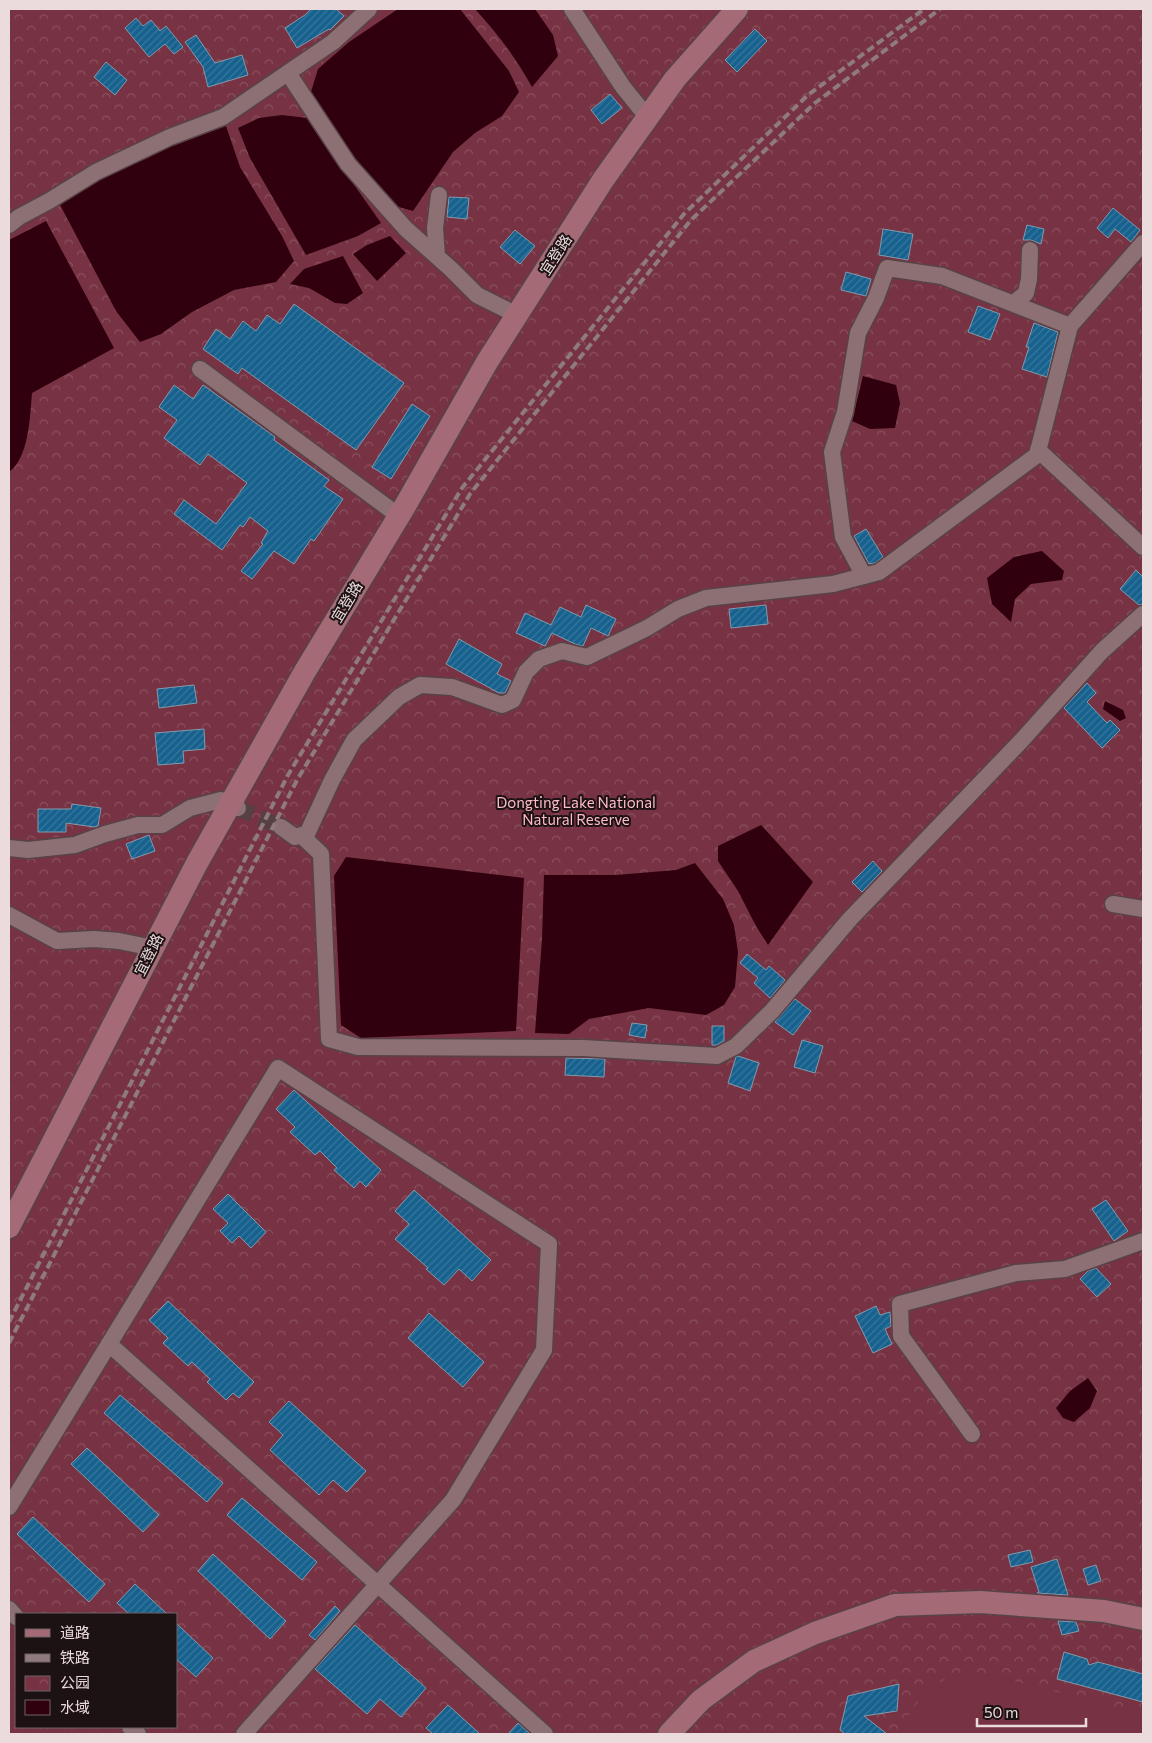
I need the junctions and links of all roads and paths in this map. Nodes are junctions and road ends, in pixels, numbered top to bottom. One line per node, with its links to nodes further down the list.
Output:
1 (369, 9): 4 (street)
2 (572, 9): 5 (street)
3 (737, 9): 5 (street, 宜登路)
4 (288, 73): 7 (street); 10 (street)
5 (648, 118): 12 (street, 宜登路)
6 (438, 195): 10 (street)
7 (9, 225)
8 (1143, 243): 13 (street)
9 (1030, 250): 11 (street)
10 (437, 256): 12 (street)
11 (1014, 303): 13 (street); 18 (street)
12 (517, 315): 16 (street, 宜登路)
13 (1070, 326): 15 (street)
14 (200, 369): 16 (street)
15 (1038, 450): 17 (street); 18 (street)
16 (400, 516): 20 (street, 宜登路)
17 (1143, 547)
18 (864, 576): 22 (street)
19 (1143, 614): 22 (street)
20 (234, 806): 23 (street); 27 (street, 宜登路)
21 (281, 827): 22 (street)
22 (301, 836)
23 (9, 848)
24 (1113, 904): 25 (street)
25 (1143, 909)
26 (9, 915): 27 (street)
27 (153, 948): 28 (street, 宜登路)
28 (9, 1226)
29 (1143, 1241): 31 (street)
30 (109, 1344): 32 (street); 33 (street); 33 (street)
31 (972, 1434)
32 (9, 1506)
33 (378, 1585): 35 (street); 36 (street)
34 (1143, 1619): 37 (street)
35 (244, 1734)
36 (545, 1734)
37 (669, 1734)

